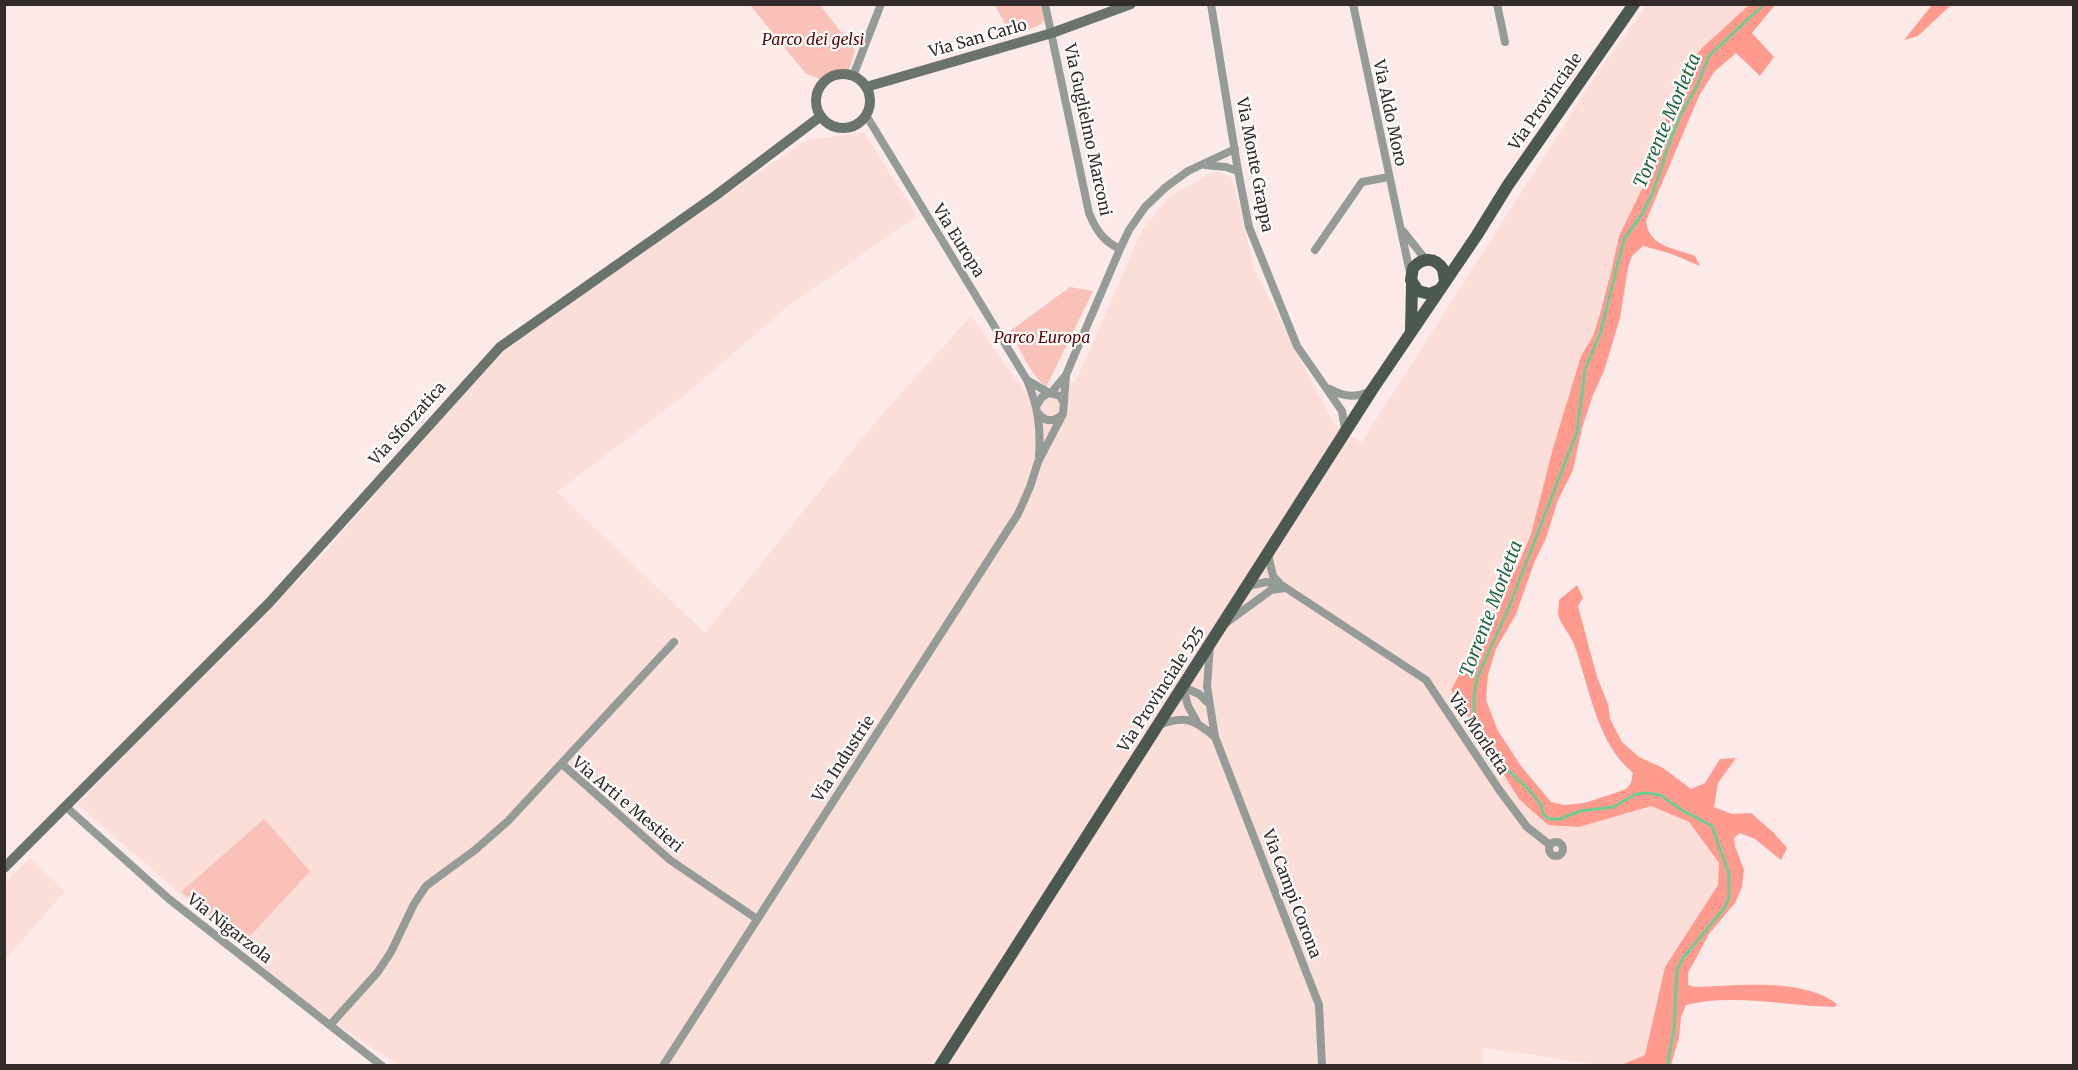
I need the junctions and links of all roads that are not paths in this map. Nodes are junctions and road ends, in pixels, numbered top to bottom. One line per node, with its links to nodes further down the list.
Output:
1 (881, 4): 11 (street)
2 (1045, 4): 9 (street, Via Guglielmo Marconi)
3 (1131, 4): 8 (street, Via San Carlo)
4 (1211, 4): 15 (street, Via Monte Grappa)
5 (1353, 4): 18 (street, Via Aldo Moro)
6 (1497, 4): 10 (street)
7 (1634, 4): 19 (main road, Via Provinciale)
8 (1118, 7): 9 (street, Via San Carlo)
9 (1052, 33): 12 (street, Via San Carlo); 22 (street, Via Guglielmo Marconi)
10 (1505, 42)
11 (853, 76): 12 (street); 14 (street)
12 (866, 87): 13 (street)
13 (866, 115): 14 (street); 29 (street, Via Europa)
14 (821, 116): 49 (street, Via Sforzatica)
15 (1235, 149): 16 (street, Via Industrie); 17 (street, Via Monte Grappa)
16 (1203, 165): 17 (street); 22 (street, Via Industrie)
17 (1238, 171): 30 (street, Via Monte Grappa)
18 (1389, 177): 20 (street, Via Aldo Moro); 23 (street)
19 (1486, 220): 21 (main road, Via Provinciale 525)
20 (1400, 227): 24 (street, Via Aldo Moro); 25 (street, Via Aldo Moro)
21 (1468, 248): 24 (main road); 26 (main road, Via Provinciale 525)
22 (1120, 249): 28 (street, Via Industrie)
23 (1316, 250)
24 (1431, 261): 25 (main road); 26 (main road)
25 (1412, 281): 26 (main road); 27 (main road)
26 (1442, 286): 27 (main road, Via Provinciale 525)
27 (1411, 332): 31 (main road, Via Provinciale 525)
28 (1066, 375): 32 (street, Via Industrie); 34 (street, Via Industrie)
29 (1028, 380): 32 (street, Via Europa); 33 (street, Via Europa)
30 (1326, 386): 31 (street); 35 (street)
31 (1372, 390): 35 (main road, Via Provinciale 525)
32 (1050, 393): 33 (street, Via Industrie); 34 (street)
33 (1038, 409): 34 (street); 36 (street, Via Industrie)
34 (1064, 411): 36 (street, Via Industrie)
35 (1346, 433): 37 (main road, Via Provinciale 525)
36 (1038, 462): 52 (street, Via Industrie)
37 (1268, 555): 38 (main road, Via Provinciale 525); 39 (street)
38 (1248, 586): 39 (street); 40 (main road, Via Provinciale 525)
39 (1283, 586): 40 (street); 50 (street, Via Morletta)
40 (1223, 626): 42 (main road, Via Provinciale 525)
41 (674, 642): 48 (street)
42 (1211, 645): 43 (main road, Via Provinciale 525); 44 (street, Via Campi Corona)
43 (1184, 687): 44 (street); 45 (street, Via Campi Corona); 46 (main road, Via Provinciale 525)
44 (1210, 706): 47 (street, Via Campi Corona)
45 (1197, 722): 46 (street); 47 (street, Via Campi Corona)
46 (1159, 725): 56 (main road, Via Provinciale 525)
47 (1215, 737): 57 (street, Via Campi Corona)
48 (562, 764): 52 (street, Via Arti e Mestieri); 53 (street, Via Arti e Mestieri)
49 (65, 806): 51 (street, Via Sforzatica); 53 (street, Via Nigarzola)
50 (1550, 845)
51 (4, 868)
52 (757, 920): 55 (street, Via Industrie)
53 (330, 1025): 54 (street, Via Nigarzola)
54 (382, 1065)
55 (663, 1065)
56 (940, 1065)
57 (1322, 1065)

